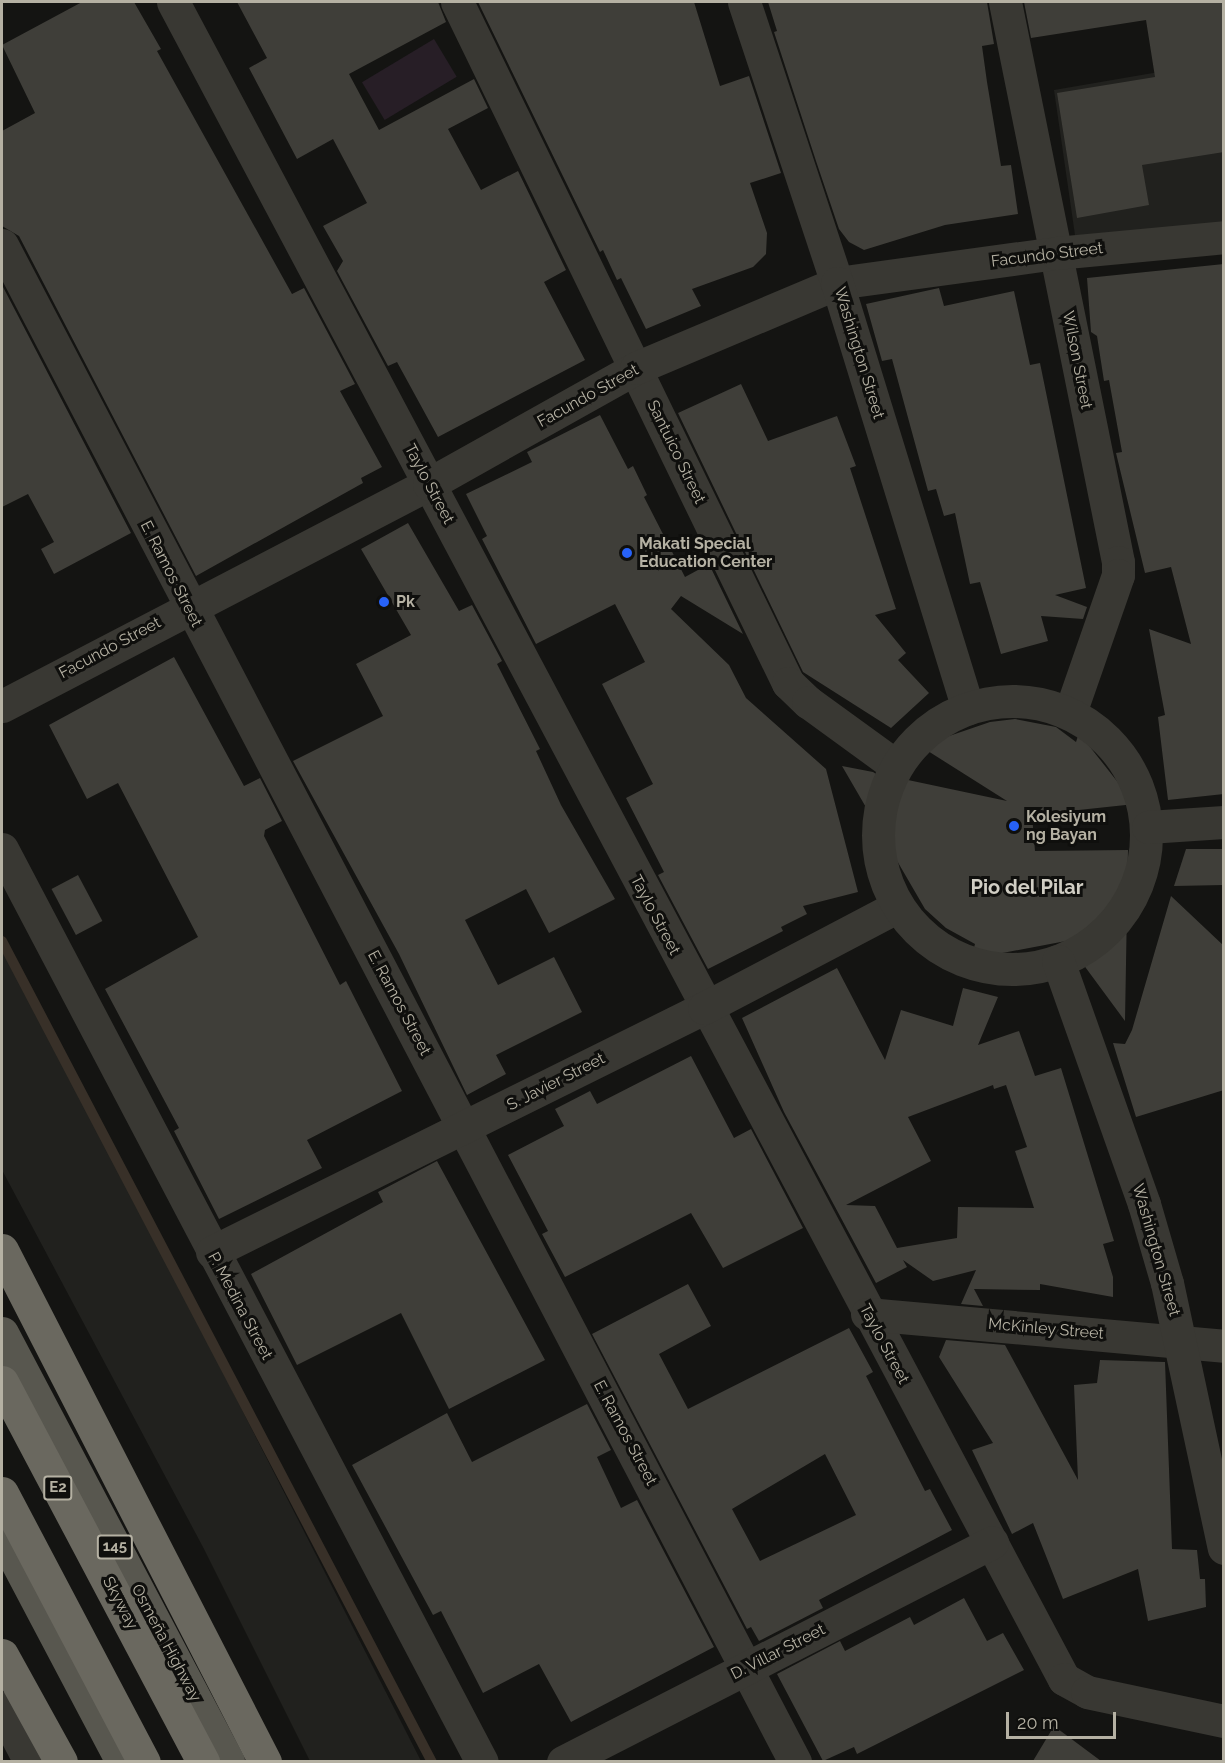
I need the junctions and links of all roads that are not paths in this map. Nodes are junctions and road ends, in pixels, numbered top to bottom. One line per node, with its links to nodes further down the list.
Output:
1 (173, 2): 10 (street, Taylo Street)
2 (457, 2): 9 (street, Santuico Street)
3 (744, 2): 8 (street, Washington Street)
4 (1005, 2): 7 (street, Wilson Street)
5 (1224, 237): 7 (street, Facundo Street)
6 (2, 245): 11 (street, E. Ramos Street)
7 (1056, 253): 8 (street, Facundo Street); 14 (street, Wilson Street)
8 (837, 283): 9 (street, Facundo Street); 13 (street, Washington Street)
9 (636, 368): 10 (street, Facundo Street); 15 (street, Santuico Street)
10 (429, 484): 11 (street, Facundo Street); 21 (street, Taylo Street)
11 (187, 606): 12 (street, Facundo Street); 22 (street, E. Ramos Street)
12 (2, 706)
13 (968, 708): 14 (street); 15 (street)
14 (1070, 713): 17 (street)
15 (896, 766): 19 (street)
16 (1224, 822): 17 (street)
17 (1148, 827): 20 (street)
18 (2, 849): 24 (street, P. Medina Street)
19 (898, 906): 20 (street); 21 (street, S. Javier Street)
20 (1058, 961): 27 (street, Washington Street)
21 (704, 1008): 22 (street, S. Javier Street); 25 (street, Taylo Street)
22 (465, 1127): 24 (street, S. Javier Street); 35 (street, E. Ramos Street)
23 (2, 1250): 44 (highway)
24 (212, 1252): 45 (street, P. Medina Street)
25 (867, 1314): 27 (street, McKinley Street); 32 (street, Taylo Street)
26 (2, 1333): 43 (main road, Osmeña Highway / 145)
27 (1183, 1341): 28 (street, McKinley Street); 33 (street, Washington Street)
28 (1224, 1346)
29 (2, 1382): 42 (highway, Skyway / E2)
30 (2, 1493): 41 (highway)
31 (2, 1534): 40 (main road)
32 (992, 1542): 35 (street, D. Villar Street); 37 (street, Taylo Street)
33 (1224, 1548)
34 (2, 1655): 39 (highway)
35 (748, 1668): 46 (street, D. Villar Street); 47 (street, E. Ramos Street)
36 (2, 1708): 38 (street)
37 (1224, 1721)
38 (30, 1761)
39 (61, 1761)
40 (122, 1761)
41 (144, 1761)
42 (203, 1761)
43 (228, 1761)
44 (265, 1761)
45 (482, 1761)
46 (563, 1761)
47 (795, 1761)

